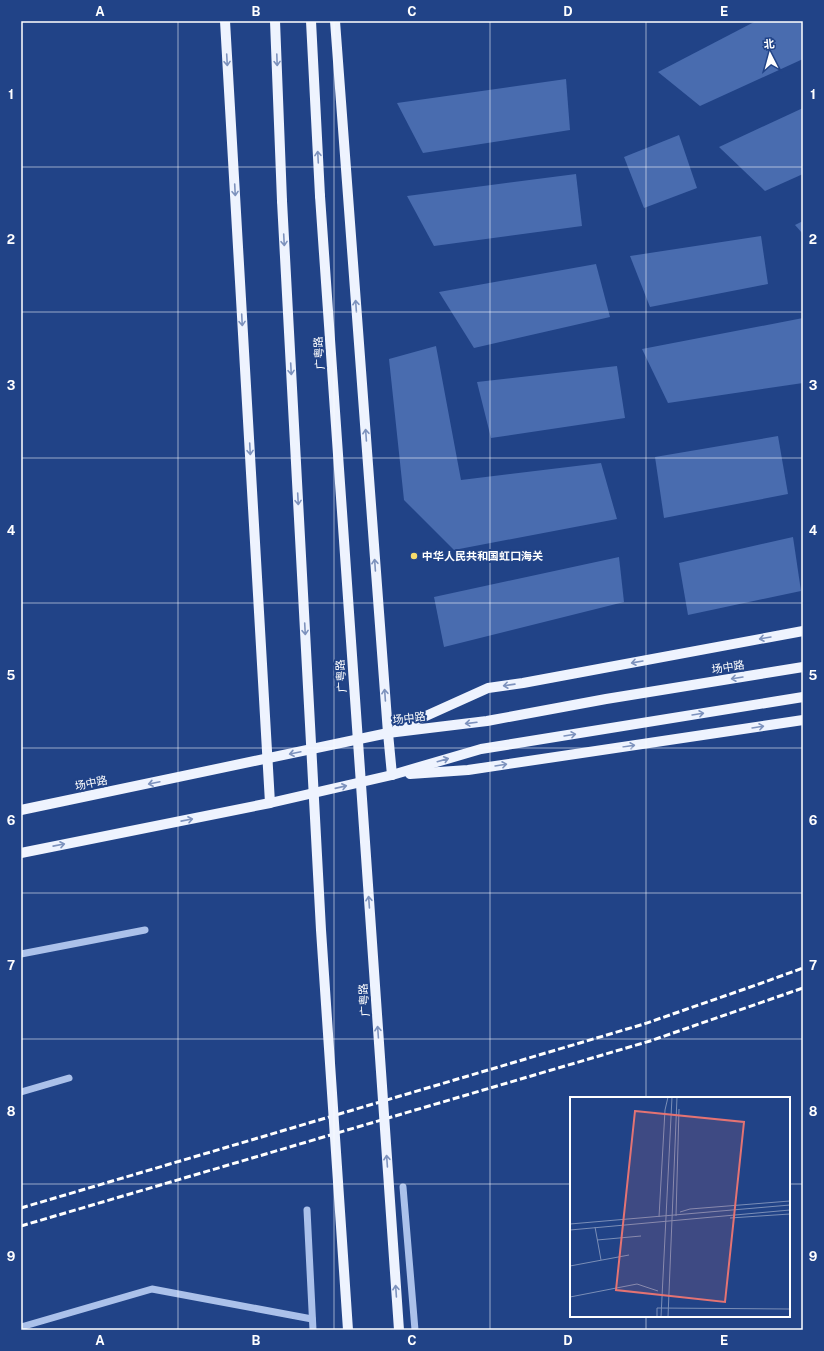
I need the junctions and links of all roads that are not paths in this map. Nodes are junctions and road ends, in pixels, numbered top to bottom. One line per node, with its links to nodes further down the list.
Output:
1 (225, 21): 10 (main road, one-way to 10)
2 (275, 21): 24 (main road, one-way to 24, bridge)
3 (311, 21): 25 (main road, 广粤路, one-way to 3, bridge)
4 (335, 21): 9 (main road, one-way to 4)
5 (803, 631): 9 (main road, one-way to 9)
6 (803, 667): 9 (main road, 场中路, one-way to 9)
7 (803, 697): 11 (main road, one-way to 7)
8 (803, 720): 11 (main road, one-way to 8)
9 (388, 733): 10 (main road, 场中路, one-way to 10); 11 (main road)
10 (268, 759): 12 (main road); 13 (main road, 场中路, one-way to 13)
11 (392, 775): 12 (main road, one-way to 11)
12 (270, 802): 14 (main road, one-way to 12)
13 (21, 810)
14 (21, 853)
15 (145, 930): 16 (street)
16 (21, 954)
17 (69, 1078): 18 (street)
18 (21, 1092)
19 (403, 1187): 26 (street)
20 (307, 1210): 21 (street)
21 (312, 1319): 22 (street); 23 (street)
22 (21, 1328)
23 (313, 1330)
24 (348, 1330)
25 (399, 1330)
26 (415, 1330)

